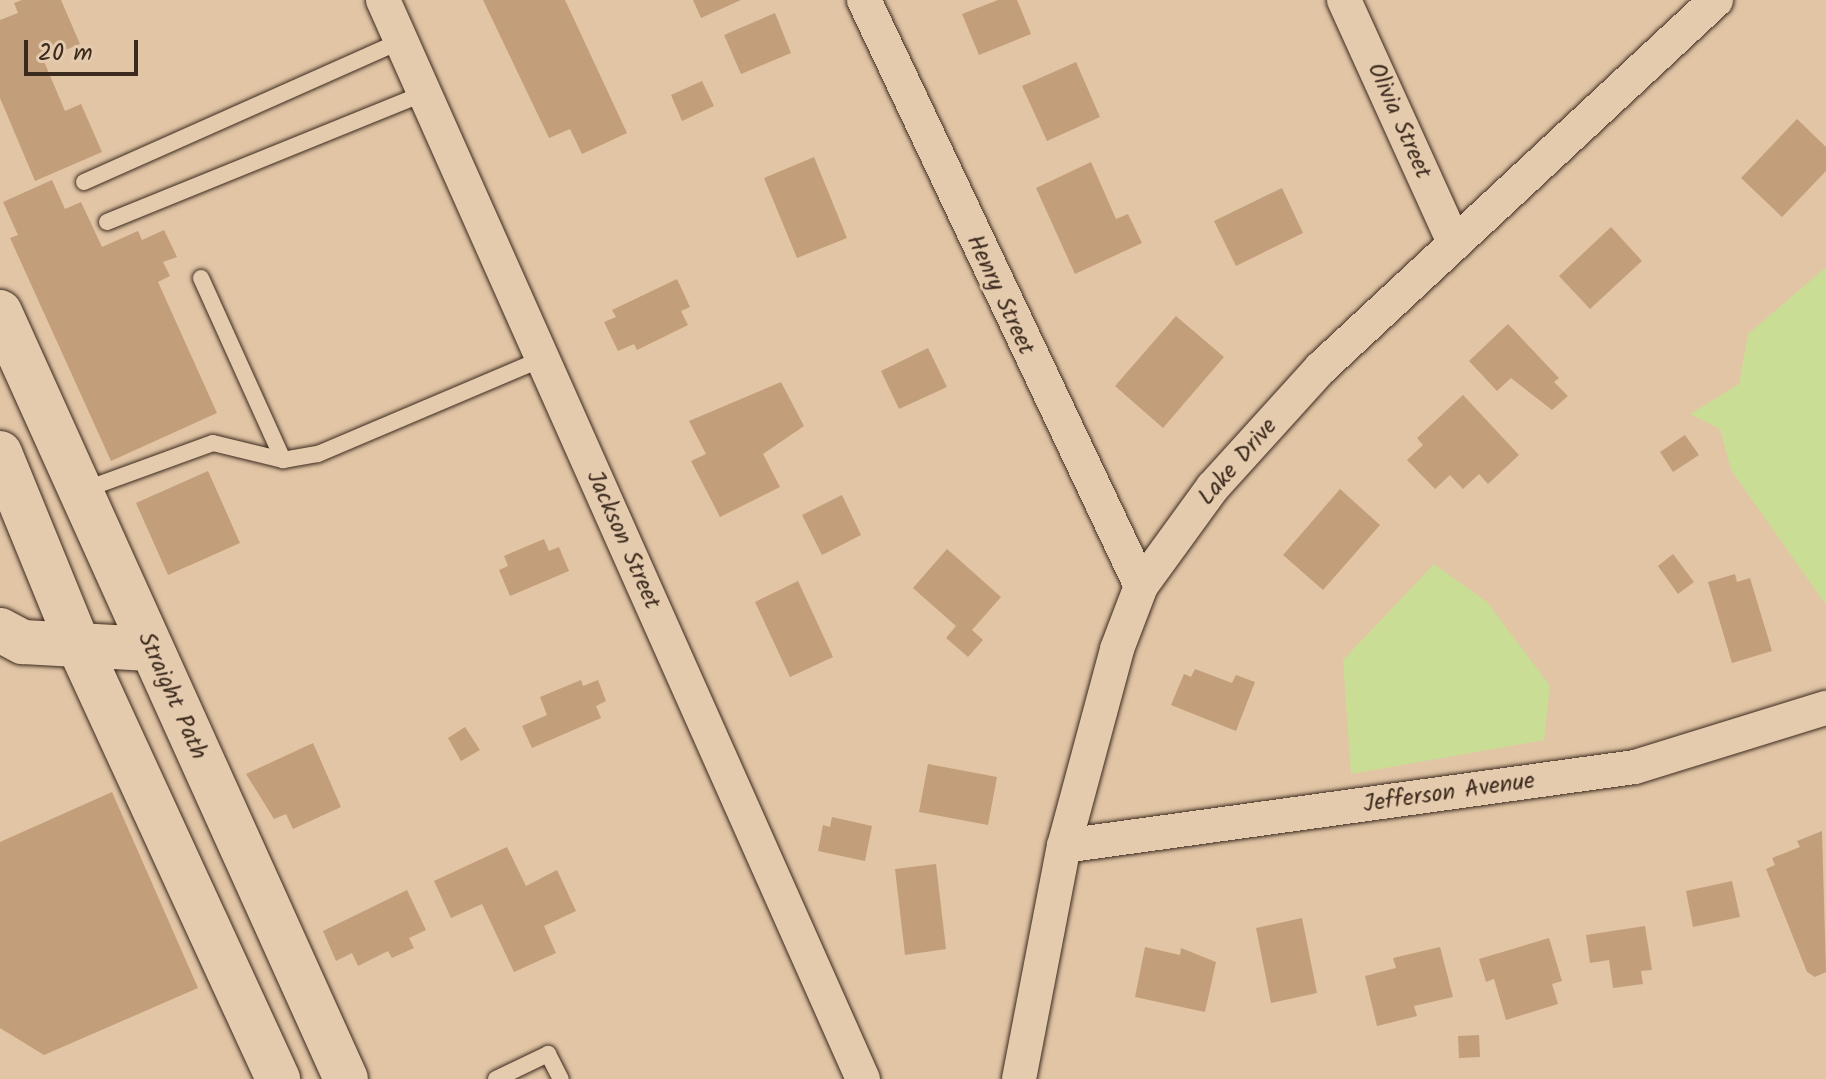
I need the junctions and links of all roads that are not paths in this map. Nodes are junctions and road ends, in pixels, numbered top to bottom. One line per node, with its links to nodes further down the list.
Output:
1 (383, 0): 5 (street, Jackson Street)
2 (864, 0): 16 (street, Henry Street)
3 (1344, 0): 9 (street, Olivia Street)
4 (1716, 0): 9 (street, Lake Drive)
5 (401, 41): 6 (street, Jackson Street); 7 (lane)
6 (424, 93): 8 (lane); 12 (street, Jackson Street)
7 (84, 182)
8 (107, 222)
9 (1454, 242): 16 (street, Lake Drive)
10 (201, 278): 14 (lane)
11 (0, 312): 15 (main road, Straight Path)
12 (542, 359): 14 (lane); 26 (street, Jackson Street)
13 (0, 453): 18 (main road)
14 (283, 460): 15 (lane)
15 (80, 491): 19 (main road, Straight Path)
16 (1141, 586): 21 (street, Lake Drive)
17 (0, 630): 18 (main road)
18 (78, 644): 19 (main road); 22 (main road)
19 (150, 649): 23 (main road, Straight Path)
20 (1826, 708): 21 (street, Jefferson Avenue)
21 (1064, 846): 27 (street, Lake Drive)
22 (278, 1079)
23 (346, 1079)
24 (496, 1079): 25 (lane)
25 (561, 1079)
26 (863, 1079)
27 (1019, 1079)

